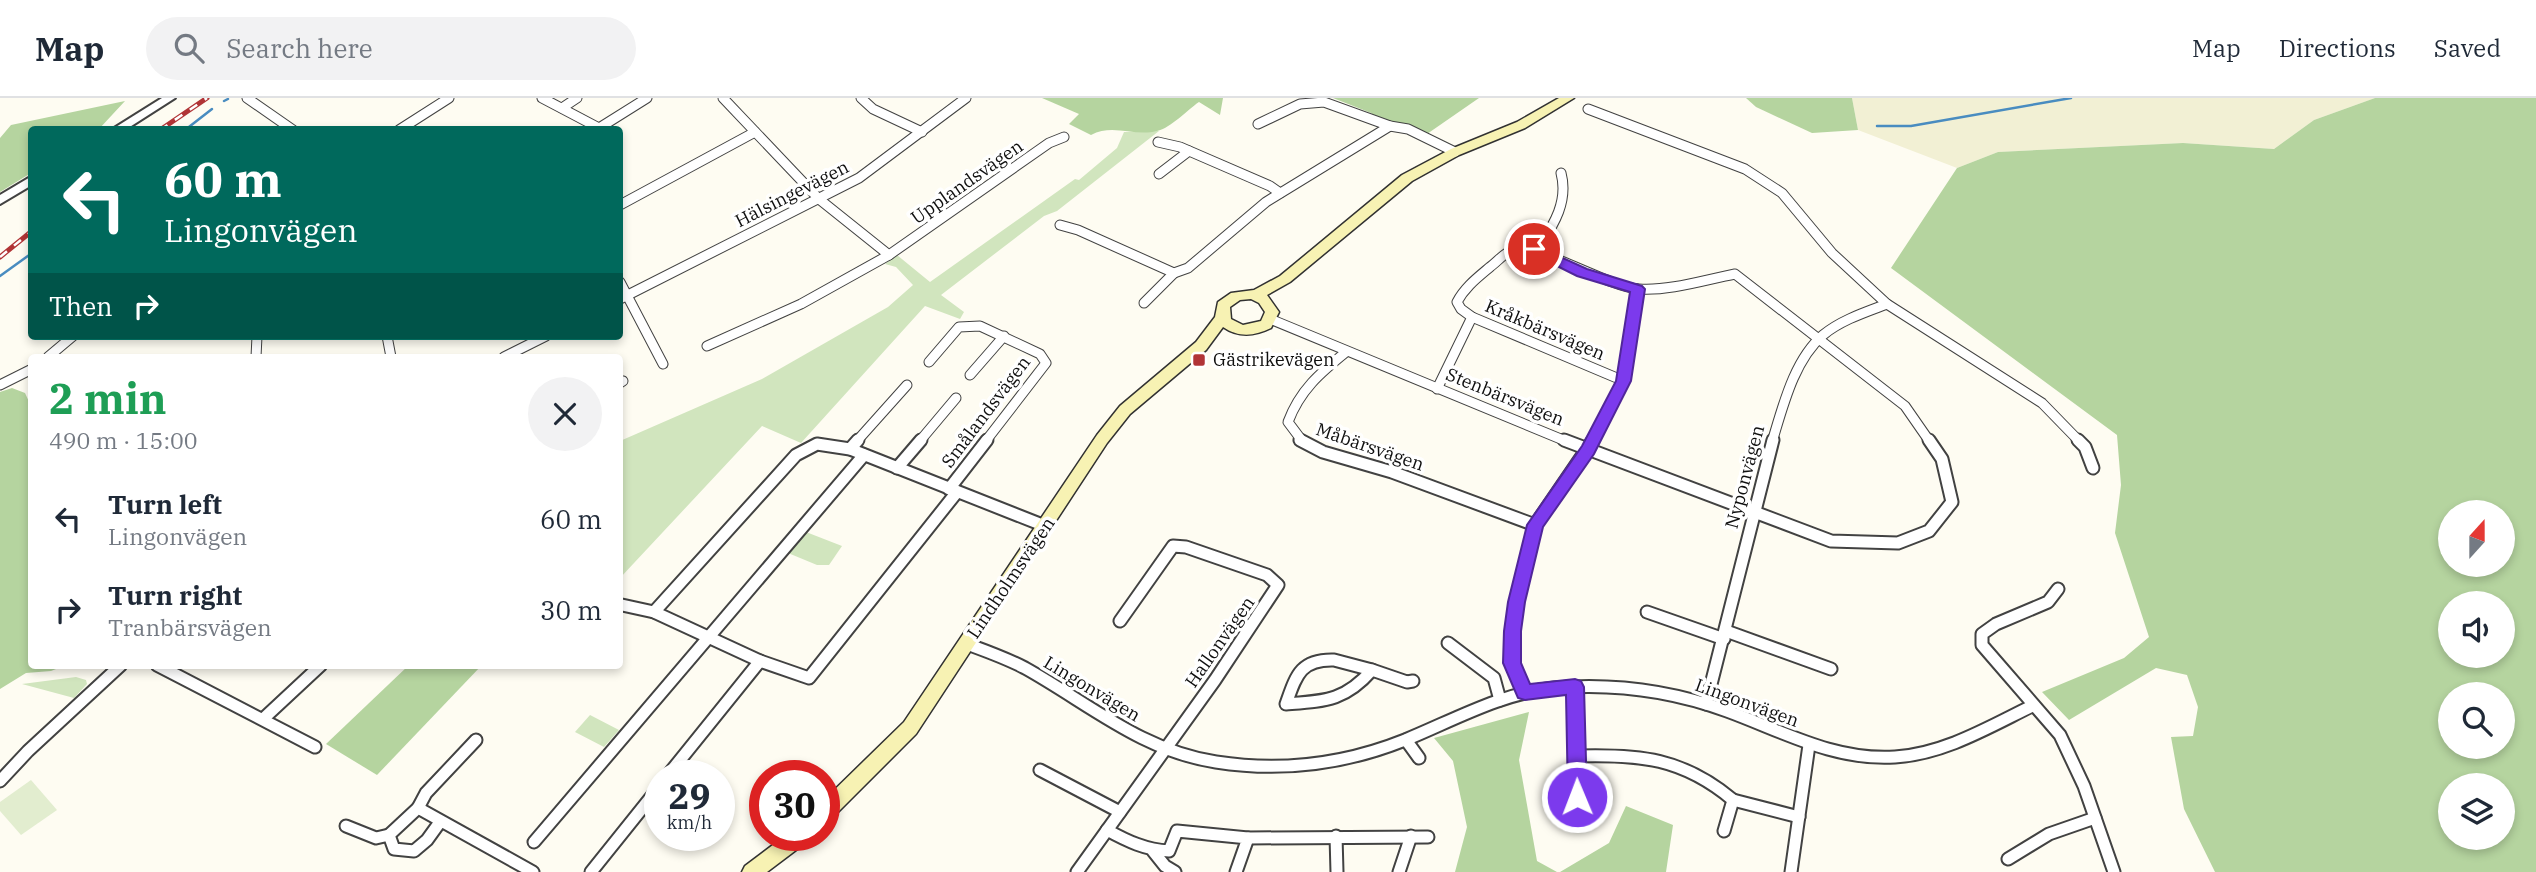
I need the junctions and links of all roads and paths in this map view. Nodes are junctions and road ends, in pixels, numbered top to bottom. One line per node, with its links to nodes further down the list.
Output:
1 (170, 98): 14 (street)
2 (247, 98): 15 (street)
3 (449, 98): 16 (street)
4 (542, 98): 11 (street)
5 (578, 98): 11 (street)
6 (648, 98): 18 (street)
7 (723, 98): 20 (street)
8 (861, 98): 21 (street)
9 (966, 98): 21 (street, Hälsingevägen)
10 (1568, 98): 25 (main road, Lindholmsvägen)
11 (562, 108): 17 (street)
12 (1588, 110): 42 (street)
13 (1258, 124): 19 (street)
14 (123, 126)
15 (285, 126)
16 (407, 126)
17 (593, 126)
18 (603, 126)
19 (1390, 126): 25 (street); 29 (street)
20 (755, 132): 30 (street); 32 (street)
21 (922, 132): 30 (street, Hälsingevägen)
22 (1064, 137): 35 (street, Upplandsvägen)
23 (1158, 142): 24 (street)
24 (1189, 151): 27 (street); 29 (street)
25 (1455, 152): 37 (main road, Lindholmsvägen)
26 (1561, 173): 34 (street)
27 (1159, 174)
28 (28, 182): 31 (street)
29 (1280, 192): 36 (street)
30 (819, 199): 35 (street); 40 (street, Hälsingevägen)
31 (0, 200)
32 (623, 203)
33 (1060, 225): 36 (street)
34 (1537, 251): 38 (street); 44 (street, Kråkbärsvägen)
35 (889, 254): 51 (street, Upplandsvägen)
36 (1174, 273): 41 (street)
37 (1285, 279): 39 (main road, Lindholmsvägen); 43 (main road, Lindholmsvägen)
38 (1637, 289): 50 (street); 61 (street)
39 (1256, 296): 43 (main road); 45 (main road, Lindholmsvägen)
40 (623, 297): 57 (street)
41 (1144, 303)
42 (1887, 304): 50 (street); 71 (street)
43 (1269, 316): 46 (main road, Lindholmsvägen); 53 (street, Stenbärsvägen)
44 (1472, 317): 61 (street, Kråkbärsvägen); 65 (street)
45 (1222, 318): 46 (main road); 52 (main road, Lindholmsvägen)
46 (1238, 330): 52 (main road, Lindholmsvägen)
47 (1004, 336): 56 (street, Smålandsvägen); 59 (street, Smålandsvägen); 72 (street, Smålandsvägen)
48 (67, 340): 54 (street)
49 (538, 340): 55 (street)
50 (1817, 340): 73 (street, Nyponvägen); 73 (street, Stenbärsvägen)
51 (707, 345)
52 (1201, 346): 75 (main road, Lindholmsvägen)
53 (1346, 352): 65 (street, Stenbärsvägen); 74 (street, Måbärsvägen)
54 (51, 354)
55 (510, 354)
56 (929, 362)
57 (663, 364)
58 (28, 371): 60 (street)
59 (970, 375)
60 (20, 376): 62 (street); 63 (street)
61 (1624, 381): 68 (street)
62 (28, 382)
63 (0, 385)
64 (907, 385): 67 (street)
65 (1437, 389): 68 (street, Stenbärsvägen)
66 (956, 398): 70 (street, Smålandsvägen)
67 (849, 449): 69 (street, Smålandsvägen); 78 (street, Smålandsvägen)
68 (1588, 450): 73 (street, Stenbärsvägen); 74 (street)
69 (864, 455): 70 (street, Smålandsvägen); 82 (street)
70 (897, 468): 72 (street, Smålandsvägen)
71 (2093, 468)
72 (953, 491): 75 (street, Smålandsvägen); 85 (street)
73 (1751, 513): 81 (street, Nyponvägen)
74 (1535, 525): 93 (street)
75 (1045, 526): 84 (main road, Lindholmsvägen)
76 (2058, 589): 96 (street)
77 (623, 605): 78 (street)
78 (653, 612): 82 (street)
79 (1647, 612): 81 (street)
80 (1120, 621): 102 (street, Hallonvägen)
81 (1725, 635): 89 (street); 95 (street, Nyponvägen)
82 (707, 637): 85 (street); 125 (street)
83 (1448, 643): 94 (street)
84 (967, 644): 102 (street, Lingonvägen); 108 (main road, Lindholmsvägen)
85 (760, 661): 105 (street)
86 (117, 669): 107 (street)
87 (165, 669): 97 (street)
88 (317, 669): 97 (street)
89 (1831, 669)
90 (1372, 670): 90 (street); 91 (street)
91 (1413, 681)
92 (1575, 687): 93 (street, Lingonvägen); 95 (street, Lingonvägen); 103 (street)
93 (1525, 692): 94 (street, Lingonvägen)
94 (1500, 700): 99 (street, Lingonvägen)
95 (1706, 704): 100 (street, Lingonvägen)
96 (2032, 706): 100 (street, Lingonvägen); 115 (street)
97 (263, 719): 101 (street)
98 (476, 740): 112 (street)
99 (1406, 740): 102 (street, Lingonvägen); 104 (street)
100 (1810, 745): 114 (street)
101 (315, 747)
102 (1166, 749): 113 (street)
103 (1576, 756): 109 (street); 110 (street)
104 (1419, 758)
105 (680, 760)
106 (1040, 770): 113 (street)
107 (0, 781)
108 (840, 797)
109 (1577, 797)
110 (1733, 800): 114 (street); 119 (street)
111 (644, 806): 130 (street)
112 (418, 808): 116 (street); 120 (street)
113 (1120, 812): 118 (street)
114 (1799, 817): 137 (street)
115 (2095, 818): 128 (street); 138 (street)
116 (440, 822): 120 (street); 129 (street)
117 (346, 826): 120 (street)
118 (1107, 831): 126 (street); 132 (street)
119 (1724, 831)
120 (390, 835)
121 (1336, 836): 122 (street); 124 (street); 135 (street)
122 (1411, 836): 123 (street); 136 (street)
123 (1428, 837)
124 (1248, 838): 126 (street); 134 (street)
125 (534, 842)
126 (1148, 850): 133 (street)
127 (780, 851): 131 (main road)
128 (2008, 859)
129 (533, 872)
130 (591, 872)
131 (752, 872)
132 (1077, 872)
133 (1175, 872)
134 (1236, 872)
135 (1337, 872)
136 (1399, 872)
137 (1791, 872)
138 (2114, 872)

